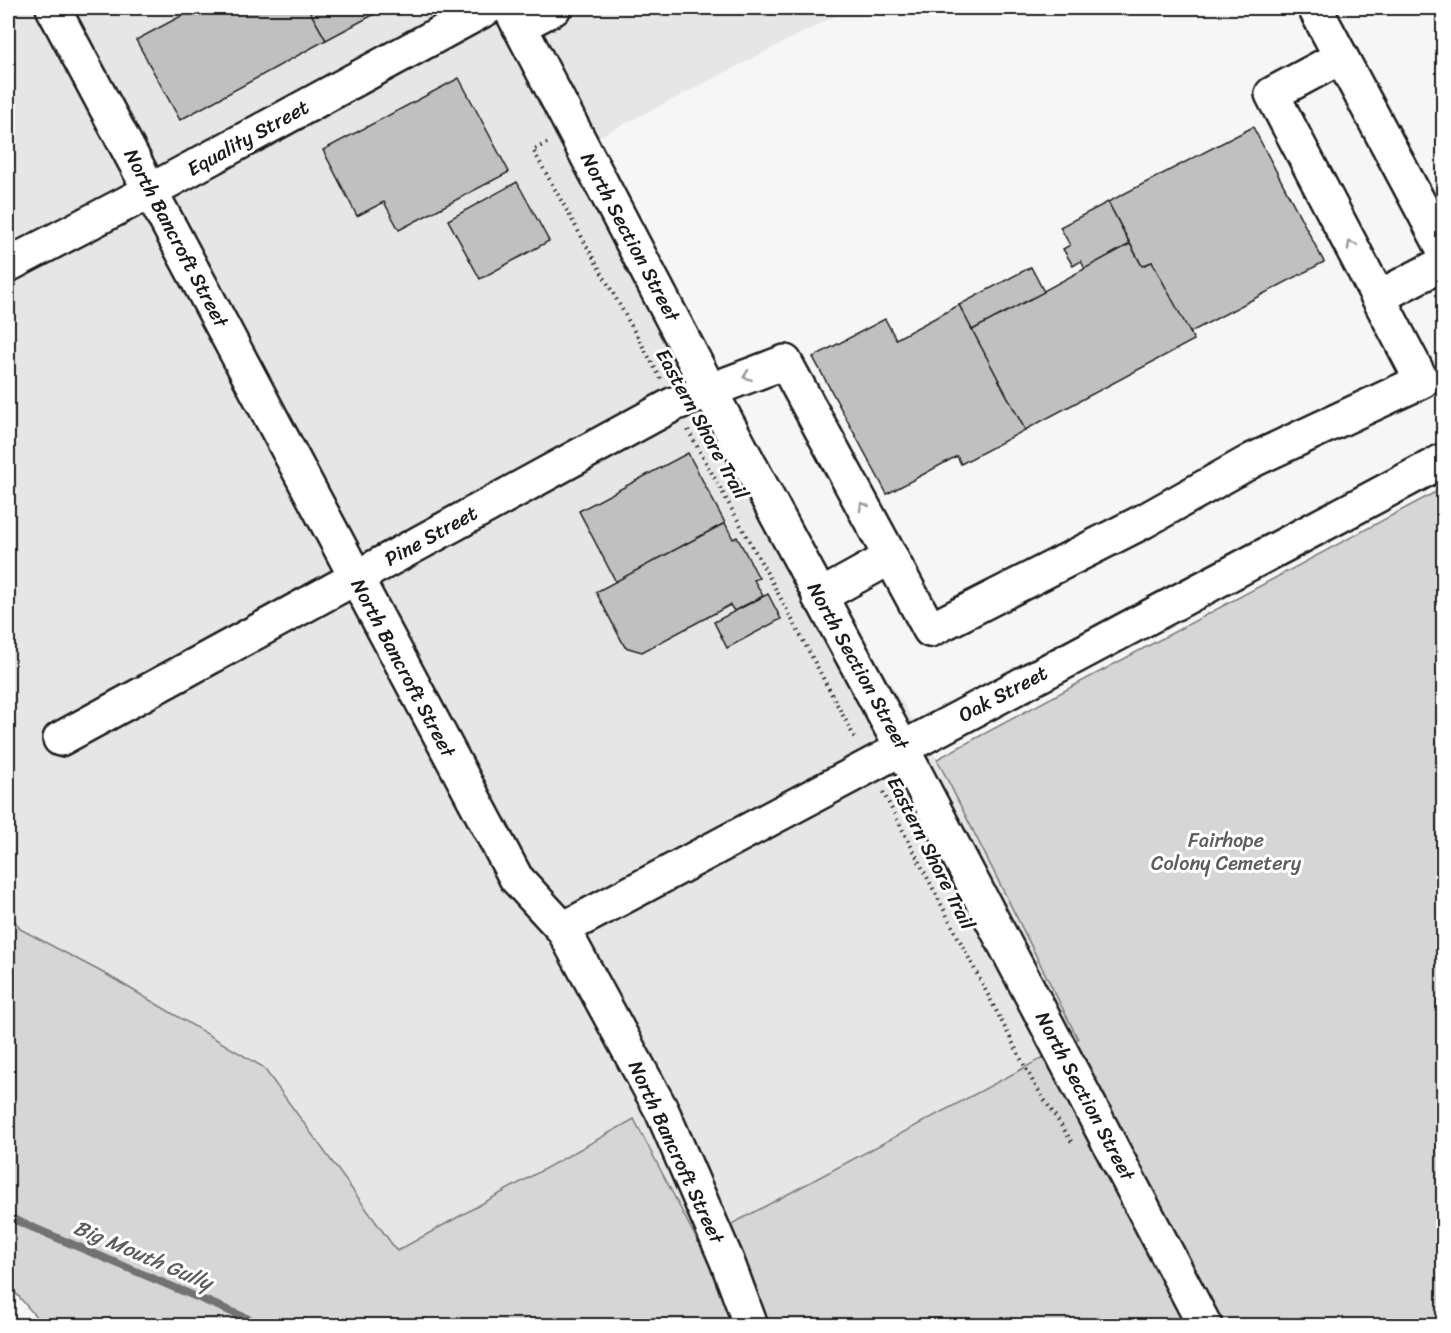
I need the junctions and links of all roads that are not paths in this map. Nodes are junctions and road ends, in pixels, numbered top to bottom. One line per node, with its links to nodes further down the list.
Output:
1 (53, 8): 7 (street, North Bancroft Street)
2 (488, 8): 7 (street, Equality Street)
3 (554, 8): 5 (street)
4 (1315, 8): 6 (street)
5 (514, 17): 12 (street, North Section Street)
6 (1341, 57): 8 (street); 11 (street, one-way to 6)
7 (150, 191): 10 (street, Equality Street); 15 (street, North Bancroft Street)
8 (1443, 250)
9 (1443, 262): 11 (street)
10 (8, 265)
11 (1379, 297): 14 (street)
12 (709, 389): 14 (street, Pine Street, one-way to 12); 15 (street, Pine Street); 16 (street, North Section Street)
13 (1443, 460): 18 (street, Oak Street)
14 (891, 557): 16 (street)
15 (355, 578): 17 (street, Pine Street); 19 (street, North Bancroft Street)
16 (819, 597): 18 (street, North Section Street)
17 (60, 739)
18 (902, 748): 19 (street, Oak Street); 21 (street, North Section Street)
19 (563, 929): 20 (street, North Bancroft Street)
20 (751, 1326)
21 (1205, 1326)

